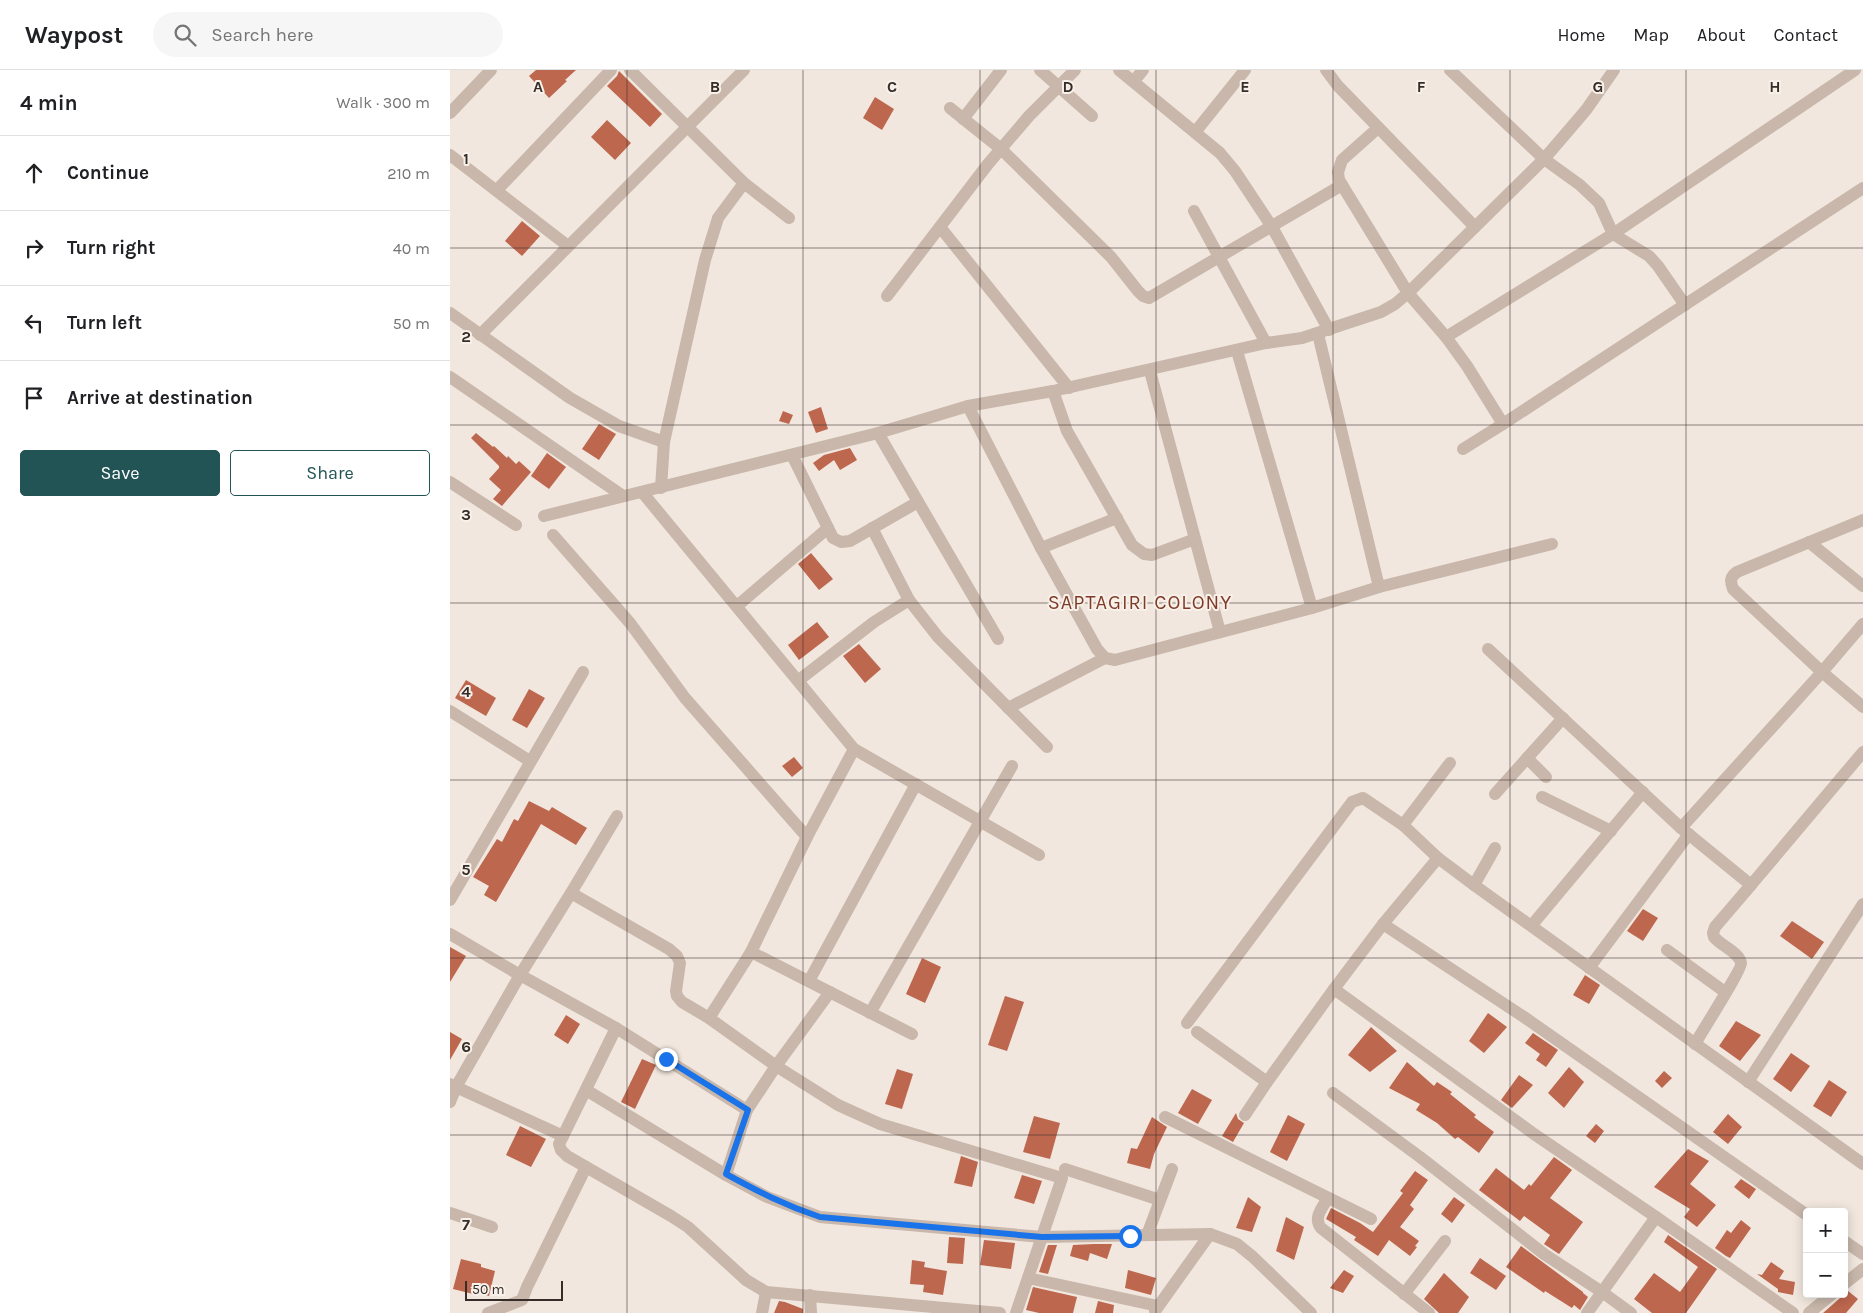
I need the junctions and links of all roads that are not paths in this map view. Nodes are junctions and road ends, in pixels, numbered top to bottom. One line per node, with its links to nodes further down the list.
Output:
1 (491, 70): 18 (street)
2 (611, 70): 30 (street)
3 (630, 70): 21 (street)
4 (744, 70): 21 (street)
5 (1001, 70): 20 (street)
6 (1040, 70): 16 (street)
7 (1075, 70): 16 (street)
8 (1119, 70): 15 (street)
9 (1143, 70): 15 (street)
10 (1245, 70): 23 (street)
11 (1326, 70): 22 (street)
12 (1450, 70): 26 (street)
13 (1614, 70): 26 (street)
14 (1855, 70): 36 (street)
15 (1134, 81): 23 (street)
16 (1059, 87): 19 (street); 24 (street)
17 (950, 108): 20 (street)
18 (450, 113)
19 (1092, 116)
20 (963, 119): 24 (street)
21 (687, 127): 27 (street); 37 (street)
22 (1378, 128): 28 (street); 35 (street)
23 (1196, 131): 34 (street)
24 (1001, 149): 33 (street); 38 (street)
25 (450, 155): 30 (street)
26 (1544, 159): 35 (street); 36 (street)
27 (744, 183): 32 (street); 55 (street)
28 (1342, 185): 34 (street); 39 (street)
29 (1863, 188): 41 (street)
30 (496, 190): 37 (street)
31 (1194, 211): 38 (street)
32 (789, 218)
33 (940, 227): 40 (street); 50 (street)
34 (1272, 227): 38 (street); 43 (street)
35 (1475, 227): 39 (street)
36 (1613, 234): 41 (street); 45 (street)
37 (568, 246): 44 (street)
38 (1219, 258): 46 (street)
39 (1408, 293): 43 (street); 45 (street)
40 (888, 296)
41 (1685, 305): 53 (street)
42 (450, 313): 44 (street)
43 (1323, 332): 46 (street); 75 (street)
44 (480, 335): 55 (street)
45 (1446, 337): 53 (street)
46 (1266, 343): 47 (street)
47 (1237, 351): 48 (street); 78 (street)
48 (1150, 371): 50 (street); 70 (street)
49 (450, 377): 61 (street)
50 (1069, 388): 51 (street)
51 (1053, 391): 52 (street); 64 (street)
52 (968, 406): 54 (street); 73 (street)
53 (1503, 424): 56 (street)
54 (878, 433): 57 (street); 62 (street)
55 (664, 442): 59 (street)
56 (1463, 450)
57 (792, 455): 59 (street); 67 (street)
58 (450, 482): 66 (street)
59 (661, 488): 60 (street)
60 (642, 492): 61 (street); 77 (street)
61 (623, 496): 63 (street)
62 (918, 502): 68 (street); 81 (street)
63 (544, 516)
64 (1117, 518): 70 (street); 73 (street)
65 (1863, 520): 71 (street)
66 (516, 525)
67 (828, 528): 68 (street); 77 (street)
68 (872, 528): 76 (street)
69 (553, 535): 108 (street)
70 (1195, 539): 80 (street)
71 (1809, 542): 74 (street); 85 (street)
72 (1552, 544): 75 (street)
73 (1041, 548): 83 (street)
74 (1863, 586)
75 (1379, 587): 78 (street)
76 (909, 600): 86 (street); 88 (street)
77 (737, 606): 86 (street)
78 (1312, 608): 80 (street)
79 (1863, 624): 85 (street)
80 (1220, 632): 83 (street)
81 (998, 639)
82 (1488, 649): 90 (street)
83 (1105, 658): 88 (street)
84 (583, 672): 95 (street)
85 (1822, 672): 87 (street); 107 (street)
86 (799, 680): 92 (street)
87 (1863, 707)
88 (1008, 708): 91 (street)
89 (450, 712): 95 (street)
90 (1563, 718): 94 (street); 100 (street)
91 (1047, 747)
92 (854, 749): 99 (street); 108 (street)
93 (1863, 752): 113 (street)
94 (1527, 758): 98 (street); 101 (street)
95 (530, 761): 115 (street)
96 (1450, 763): 105 (street)
97 (1012, 766): 104 (street)
98 (1546, 776)
99 (916, 784): 104 (street); 124 (street)
100 (1643, 792): 106 (street); 107 (street)
101 (1495, 794)
102 (1542, 797): 106 (street)
103 (617, 816): 114 (street)
104 (980, 821): 110 (street); 128 (street)
105 (1403, 825): 111 (street); 130 (street)
106 (1611, 831): 118 (street)
107 (1685, 831): 113 (street); 122 (street)
108 (806, 837): 121 (street)
109 (1495, 848): 112 (street)
110 (1039, 855)
111 (1438, 858): 112 (street); 117 (street)
112 (1474, 885): 118 (street)
113 (1750, 885): 127 (street)
114 (571, 893): 123 (street); 129 (street)
115 (450, 900)
116 (1863, 904): 137 (street)
117 (1383, 924): 125 (street); 153 (street)
118 (1532, 925): 122 (street)
119 (450, 934): 123 (street)
120 (1667, 950): 127 (street)
121 (751, 952): 124 (street); 129 (street)
122 (1589, 968): 134 (street)
123 (520, 975): 131 (street); 138 (street)
124 (809, 981): 126 (street)
125 (1334, 989): 136 (street); 155 (street)
126 (830, 992): 128 (street); 135 (street)
127 (1725, 992): 134 (street)
128 (870, 1012): 133 (street)
129 (709, 1018): 135 (street)
130 (1187, 1023)
131 (616, 1028): 139 (street); 142 (street)
132 (1197, 1032): 136 (street)
133 (912, 1034)
134 (1696, 1044): 137 (street)
135 (776, 1066): 142 (street); 160 (street)
136 (1267, 1082): 143 (street)
137 (1748, 1082): 146 (street)
138 (453, 1086): 141 (street); 145 (street)
139 (586, 1090): 145 (street); 150 (street)
140 (1333, 1093): 168 (street)
141 (450, 1102)
142 (748, 1110): 150 (street)
143 (1245, 1115)
144 (1165, 1117): 151 (street)
145 (563, 1136): 147 (street)
146 (1863, 1164)
147 (586, 1167): 167 (street); 172 (street)
148 (1066, 1169): 152 (street)
149 (1172, 1169): 152 (street)
150 (726, 1174): 160 (street)
151 (1328, 1198): 156 (street); 169 (street)
152 (1160, 1200): 159 (street)
153 (1803, 1211)
154 (450, 1212): 157 (street)
155 (1656, 1217): 168 (street); 183 (street)
156 (1370, 1219)
157 (492, 1227)
158 (1210, 1234): 159 (street); 173 (street); 180 (street)
159 (1148, 1236): 160 (street)
160 (1042, 1237): 165 (street)
161 (1444, 1241): 169 (street)
162 (1848, 1244): 163 (street)
163 (1863, 1254)
164 (1863, 1269): 166 (street)
165 (1028, 1278): 173 (street); 179 (street)
166 (1848, 1281)
167 (766, 1292): 170 (street); 176 (street)
168 (1602, 1292): 181 (street); 182 (street)
169 (1404, 1294): 174 (street)
170 (810, 1295): 177 (street); 178 (street)
171 (1827, 1298): 184 (street)
172 (512, 1309): 175 (street)
173 (1156, 1310)
174 (1422, 1311)
175 (488, 1313)
176 (762, 1313)
177 (811, 1313)
178 (1000, 1313)
179 (1016, 1313)
180 (1311, 1313)
181 (1587, 1313)
182 (1631, 1313)
183 (1793, 1313)
184 (1809, 1313)

